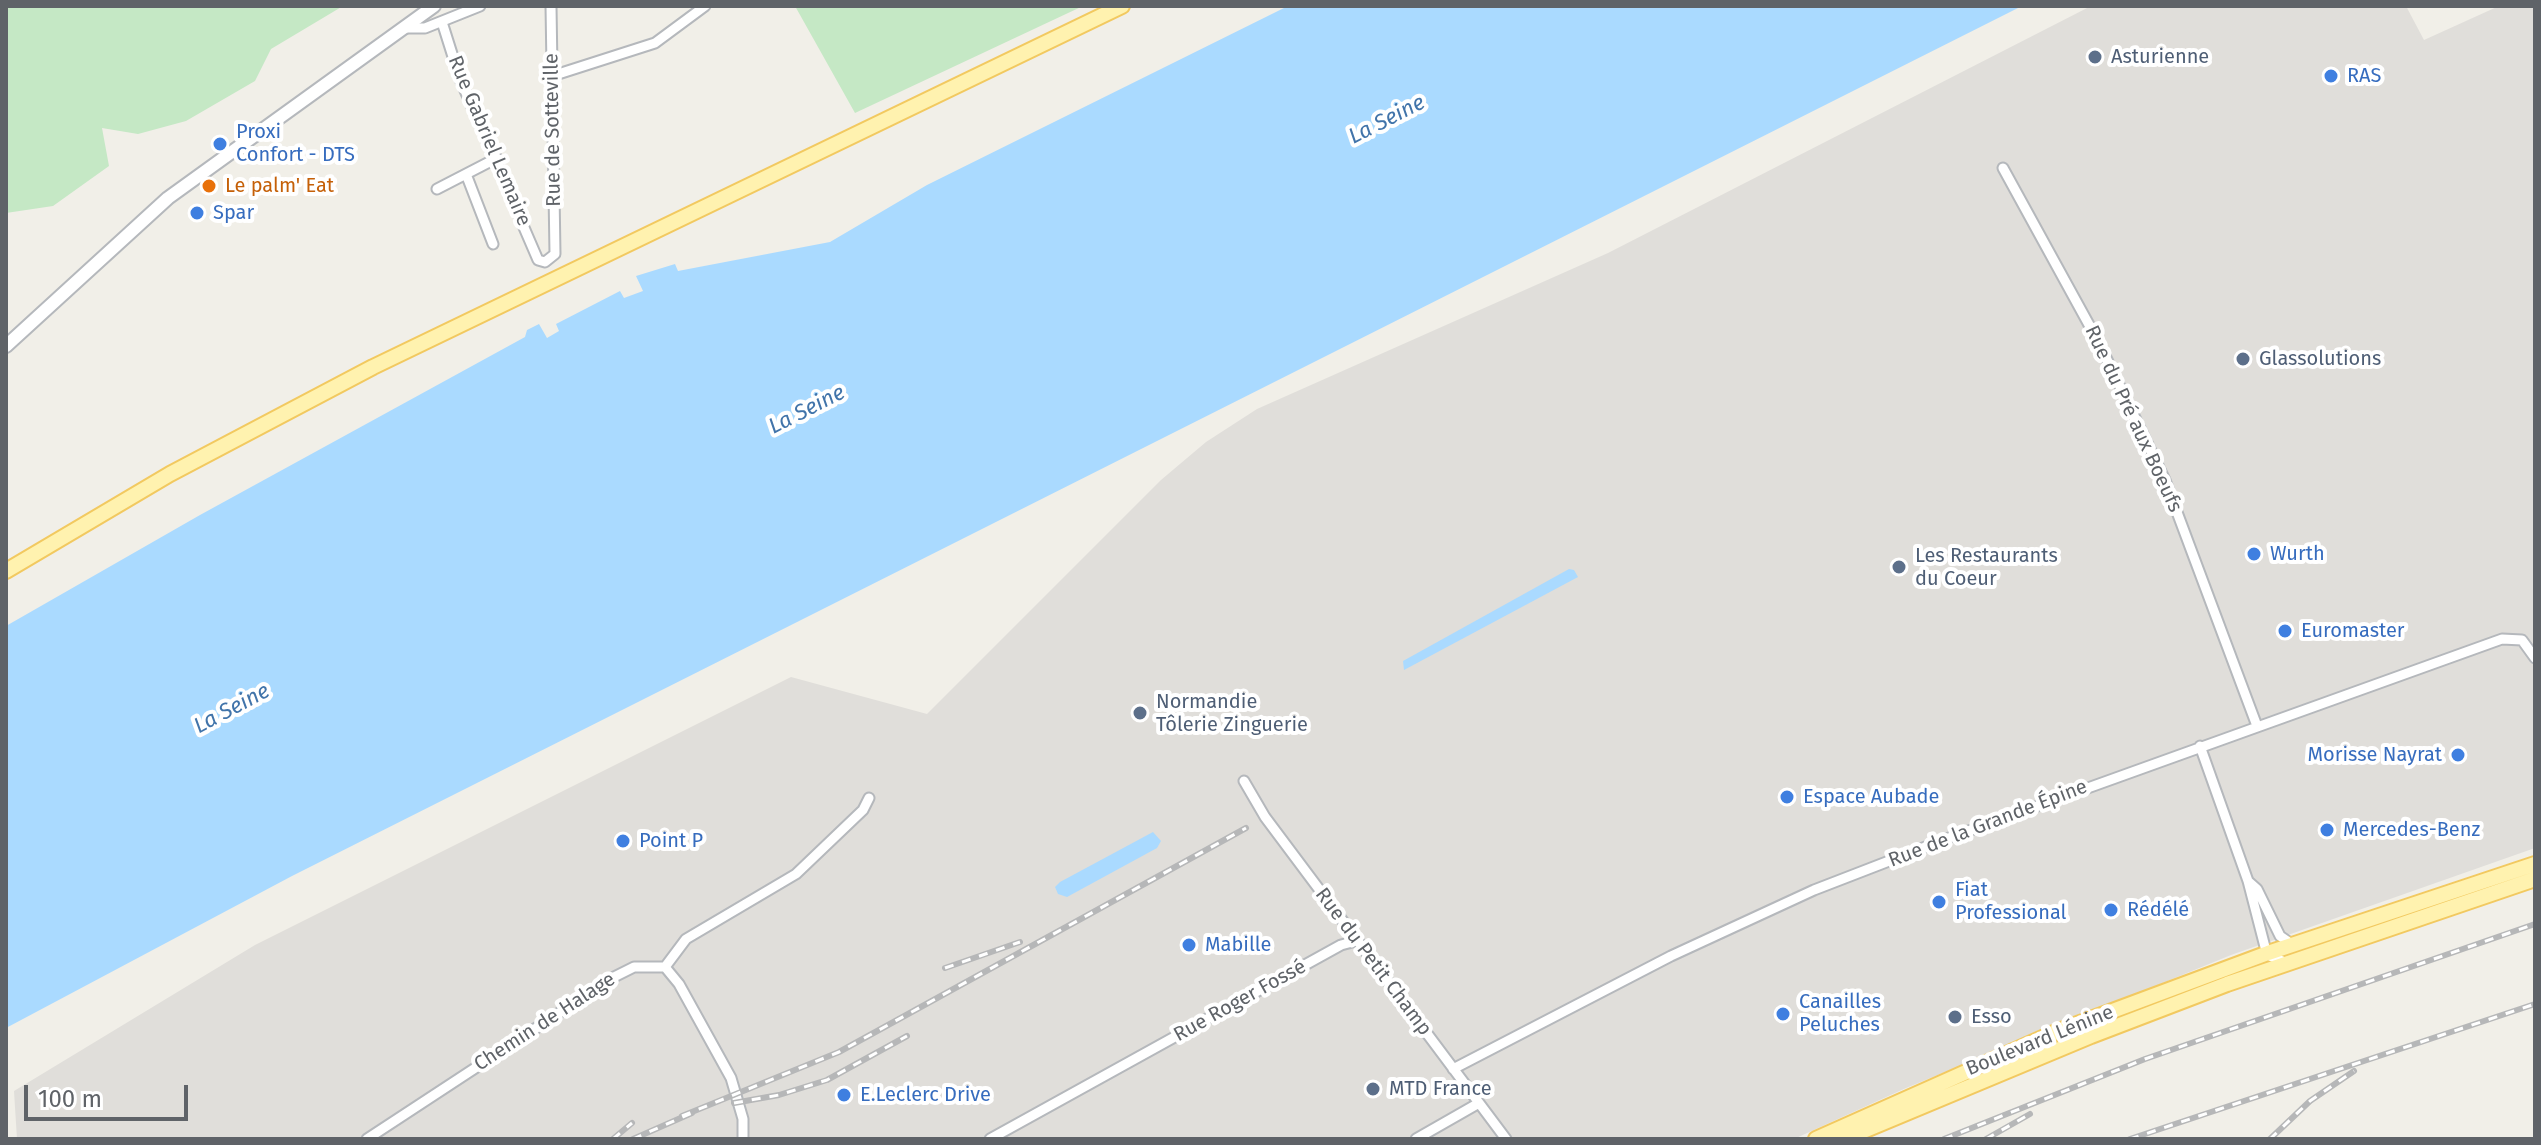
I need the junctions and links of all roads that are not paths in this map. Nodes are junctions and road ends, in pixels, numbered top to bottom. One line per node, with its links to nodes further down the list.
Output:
1 (434, 6): 7 (street)
2 (480, 6): 6 (street)
3 (551, 6): 8 (street, Rue de Sotteville)
4 (705, 6): 8 (street)
5 (1122, 6): 16 (main road)
6 (442, 22): 7 (street); 9 (street, Rue Gabriel Lemaire)
7 (404, 28): 15 (street)
8 (552, 76): 14 (street, Rue de Sotteville)
9 (497, 158): 11 (street); 14 (street, Rue Gabriel Lemaire)
10 (2003, 168): 18 (street, Rue du Pré aux Boeufs)
11 (466, 174): 12 (street); 13 (street)
12 (437, 189)
13 (493, 244)
14 (538, 260)
15 (6, 346)
16 (6, 571)
17 (2535, 658): 18 (street, Rue de la Grande Épine)
18 (2257, 726): 19 (street, Rue de la Grande Épine)
19 (2200, 746): 24 (street); 30 (street, Rue de la Grande Épine)
20 (1244, 781): 25 (street, Rue du Petit Champ)
21 (869, 798): 28 (street)
22 (2535, 864): 26 (main road, Boulevard Lénine)
23 (2535, 879): 27 (main road, Boulevard Lénine)
24 (2248, 881): 26 (street); 26 (street)
25 (1356, 941): 30 (street, Rue du Petit Champ); 34 (street, Rue Roger Fossé)
26 (2279, 948): 27 (street); 29 (street, Boulevard Lénine); 37 (main road, Boulevard Lénine)
27 (2292, 964): 29 (main road, Boulevard Lénine)
28 (665, 967): 32 (street, Chemin de Halage); 33 (street)
29 (2263, 972): 38 (main road, Boulevard Lénine)
30 (1453, 1069): 31 (street, Rue du Petit Champ)
31 (1479, 1103): 35 (street); 36 (street, Rue du Petit Champ)
32 (367, 1139)
33 (743, 1139)
34 (990, 1139)
35 (1416, 1139)
36 (1506, 1139)
37 (1816, 1139)
38 (1844, 1139)

